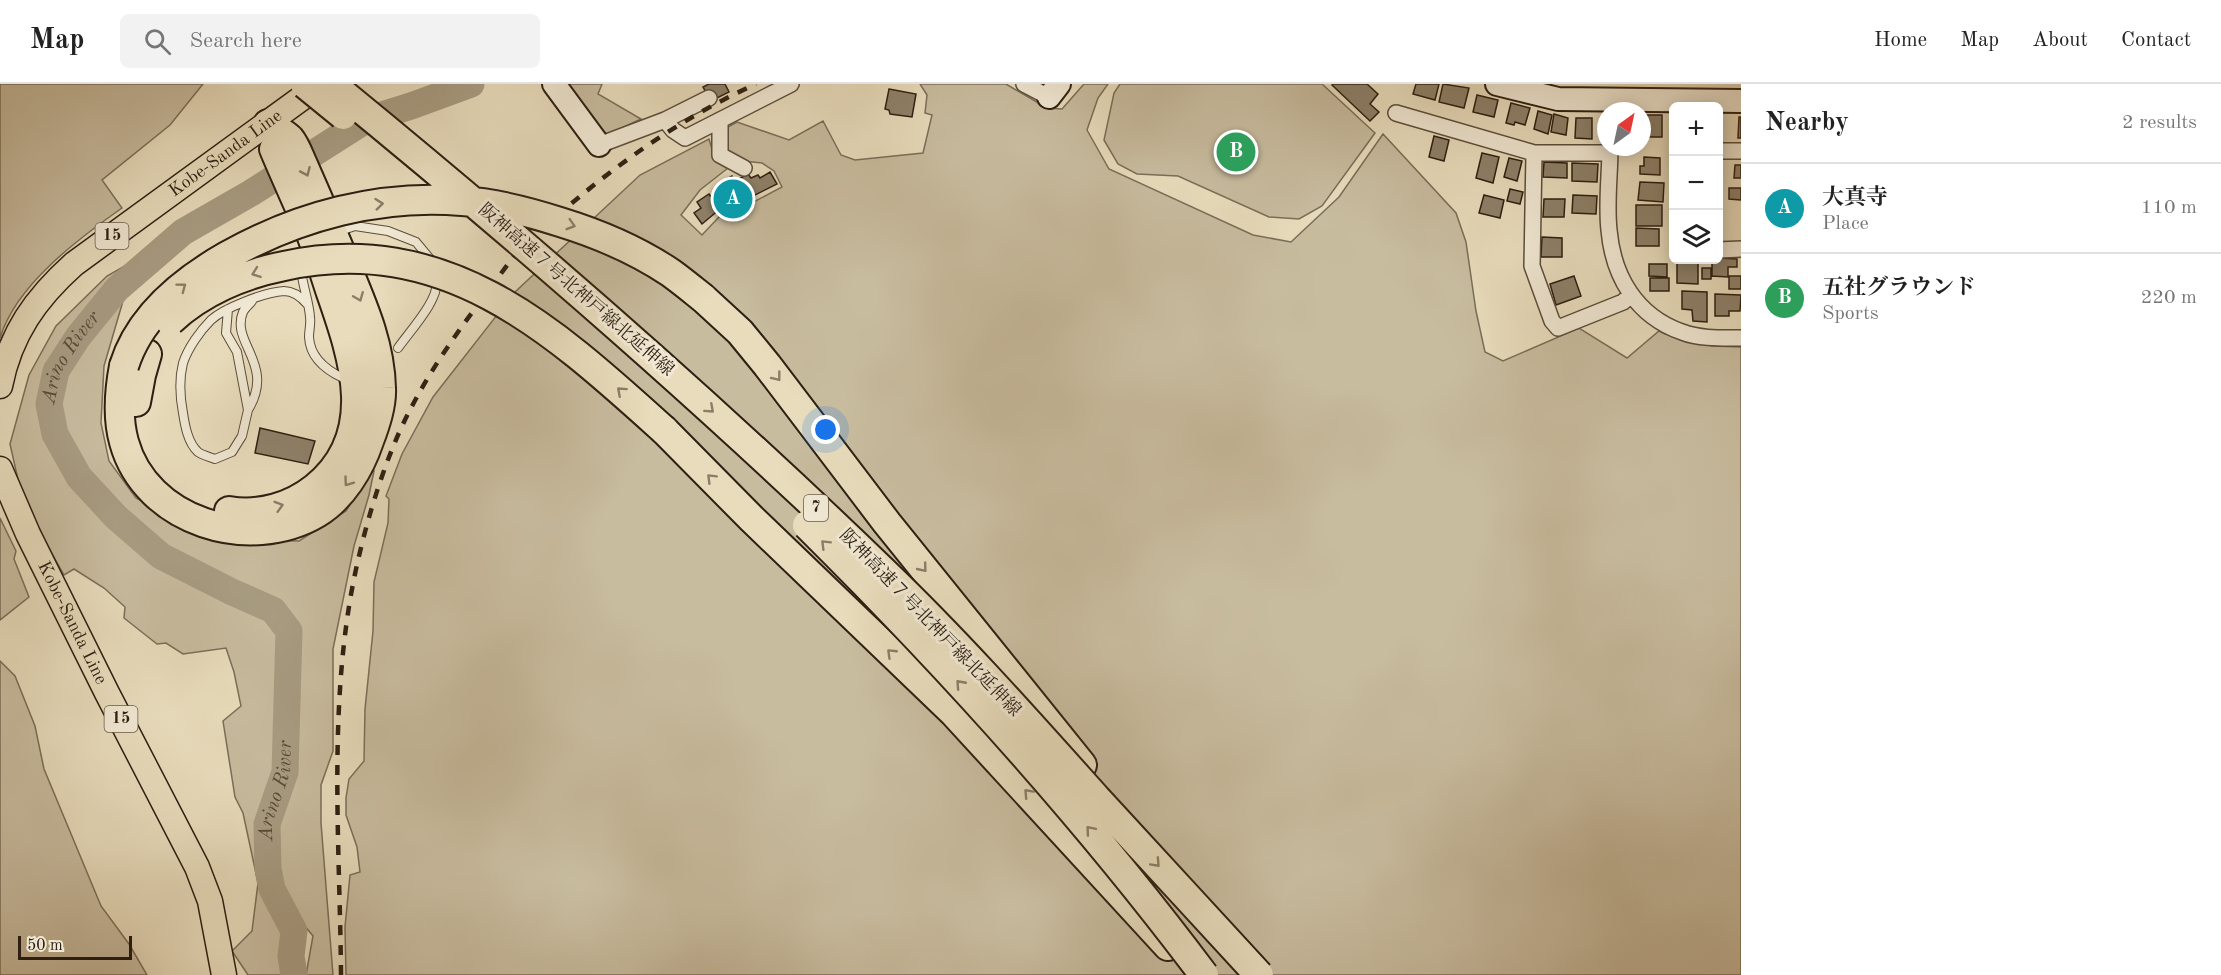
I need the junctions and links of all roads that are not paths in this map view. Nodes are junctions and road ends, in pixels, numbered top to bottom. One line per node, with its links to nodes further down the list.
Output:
1 (304, 84): 42 (highway, 阪神高速７号北神戸線北延伸線 / 7, one-way to 1, bridge)
2 (321, 84): 17 (main road, Kobe-Sanda Line / 15)
3 (331, 84): 39 (highway, 阪神高速７号北神戸線北延伸線 / 7, one-way to 39, bridge)
4 (791, 84): 16 (street)
5 (1024, 84): 7 (street)
6 (1497, 84): 9 (street)
7 (1054, 91)
8 (559, 92): 18 (street)
9 (1558, 92): 12 (street)
10 (709, 98): 15 (street)
11 (1741, 100): 13 (street)
12 (1597, 102)
13 (1651, 104)
14 (1396, 113): 22 (street)
15 (665, 120): 16 (street); 18 (street)
16 (720, 120): 24 (street)
17 (278, 138): 25 (highway); 35 (main road, Kobe-Sanda Line / 15)
18 (599, 145)
19 (1597, 151): 22 (street)
20 (1723, 151): 21 (street)
21 (1741, 151)
22 (1534, 153): 28 (street)
23 (1610, 156): 28 (street)
24 (744, 168)
25 (313, 243): 30 (lane); 33 (lane); 38 (highway)
26 (1741, 249): 27 (street)
27 (1723, 250)
28 (1630, 295): 32 (street)
29 (253, 299): 30 (lane); 31 (lane); 36 (lane)
30 (307, 304): 34 (lane)
31 (228, 309): 36 (lane); 36 (lane)
32 (1741, 338)
33 (398, 348)
34 (344, 378)
35 (0, 386)
36 (248, 410)
37 (0, 469): 40 (main road, Kobe-Sanda Line / 15)
38 (220, 519): 39 (highway, one-way to 39, bridge); 41 (highway, one-way to 38, bridge)
39 (1135, 840): 43 (highway, 阪神高速７号北神戸線北延伸線 / 7, one-way to 43, bridge)
40 (224, 975)
41 (1195, 975)
42 (1204, 975)
43 (1259, 975)

